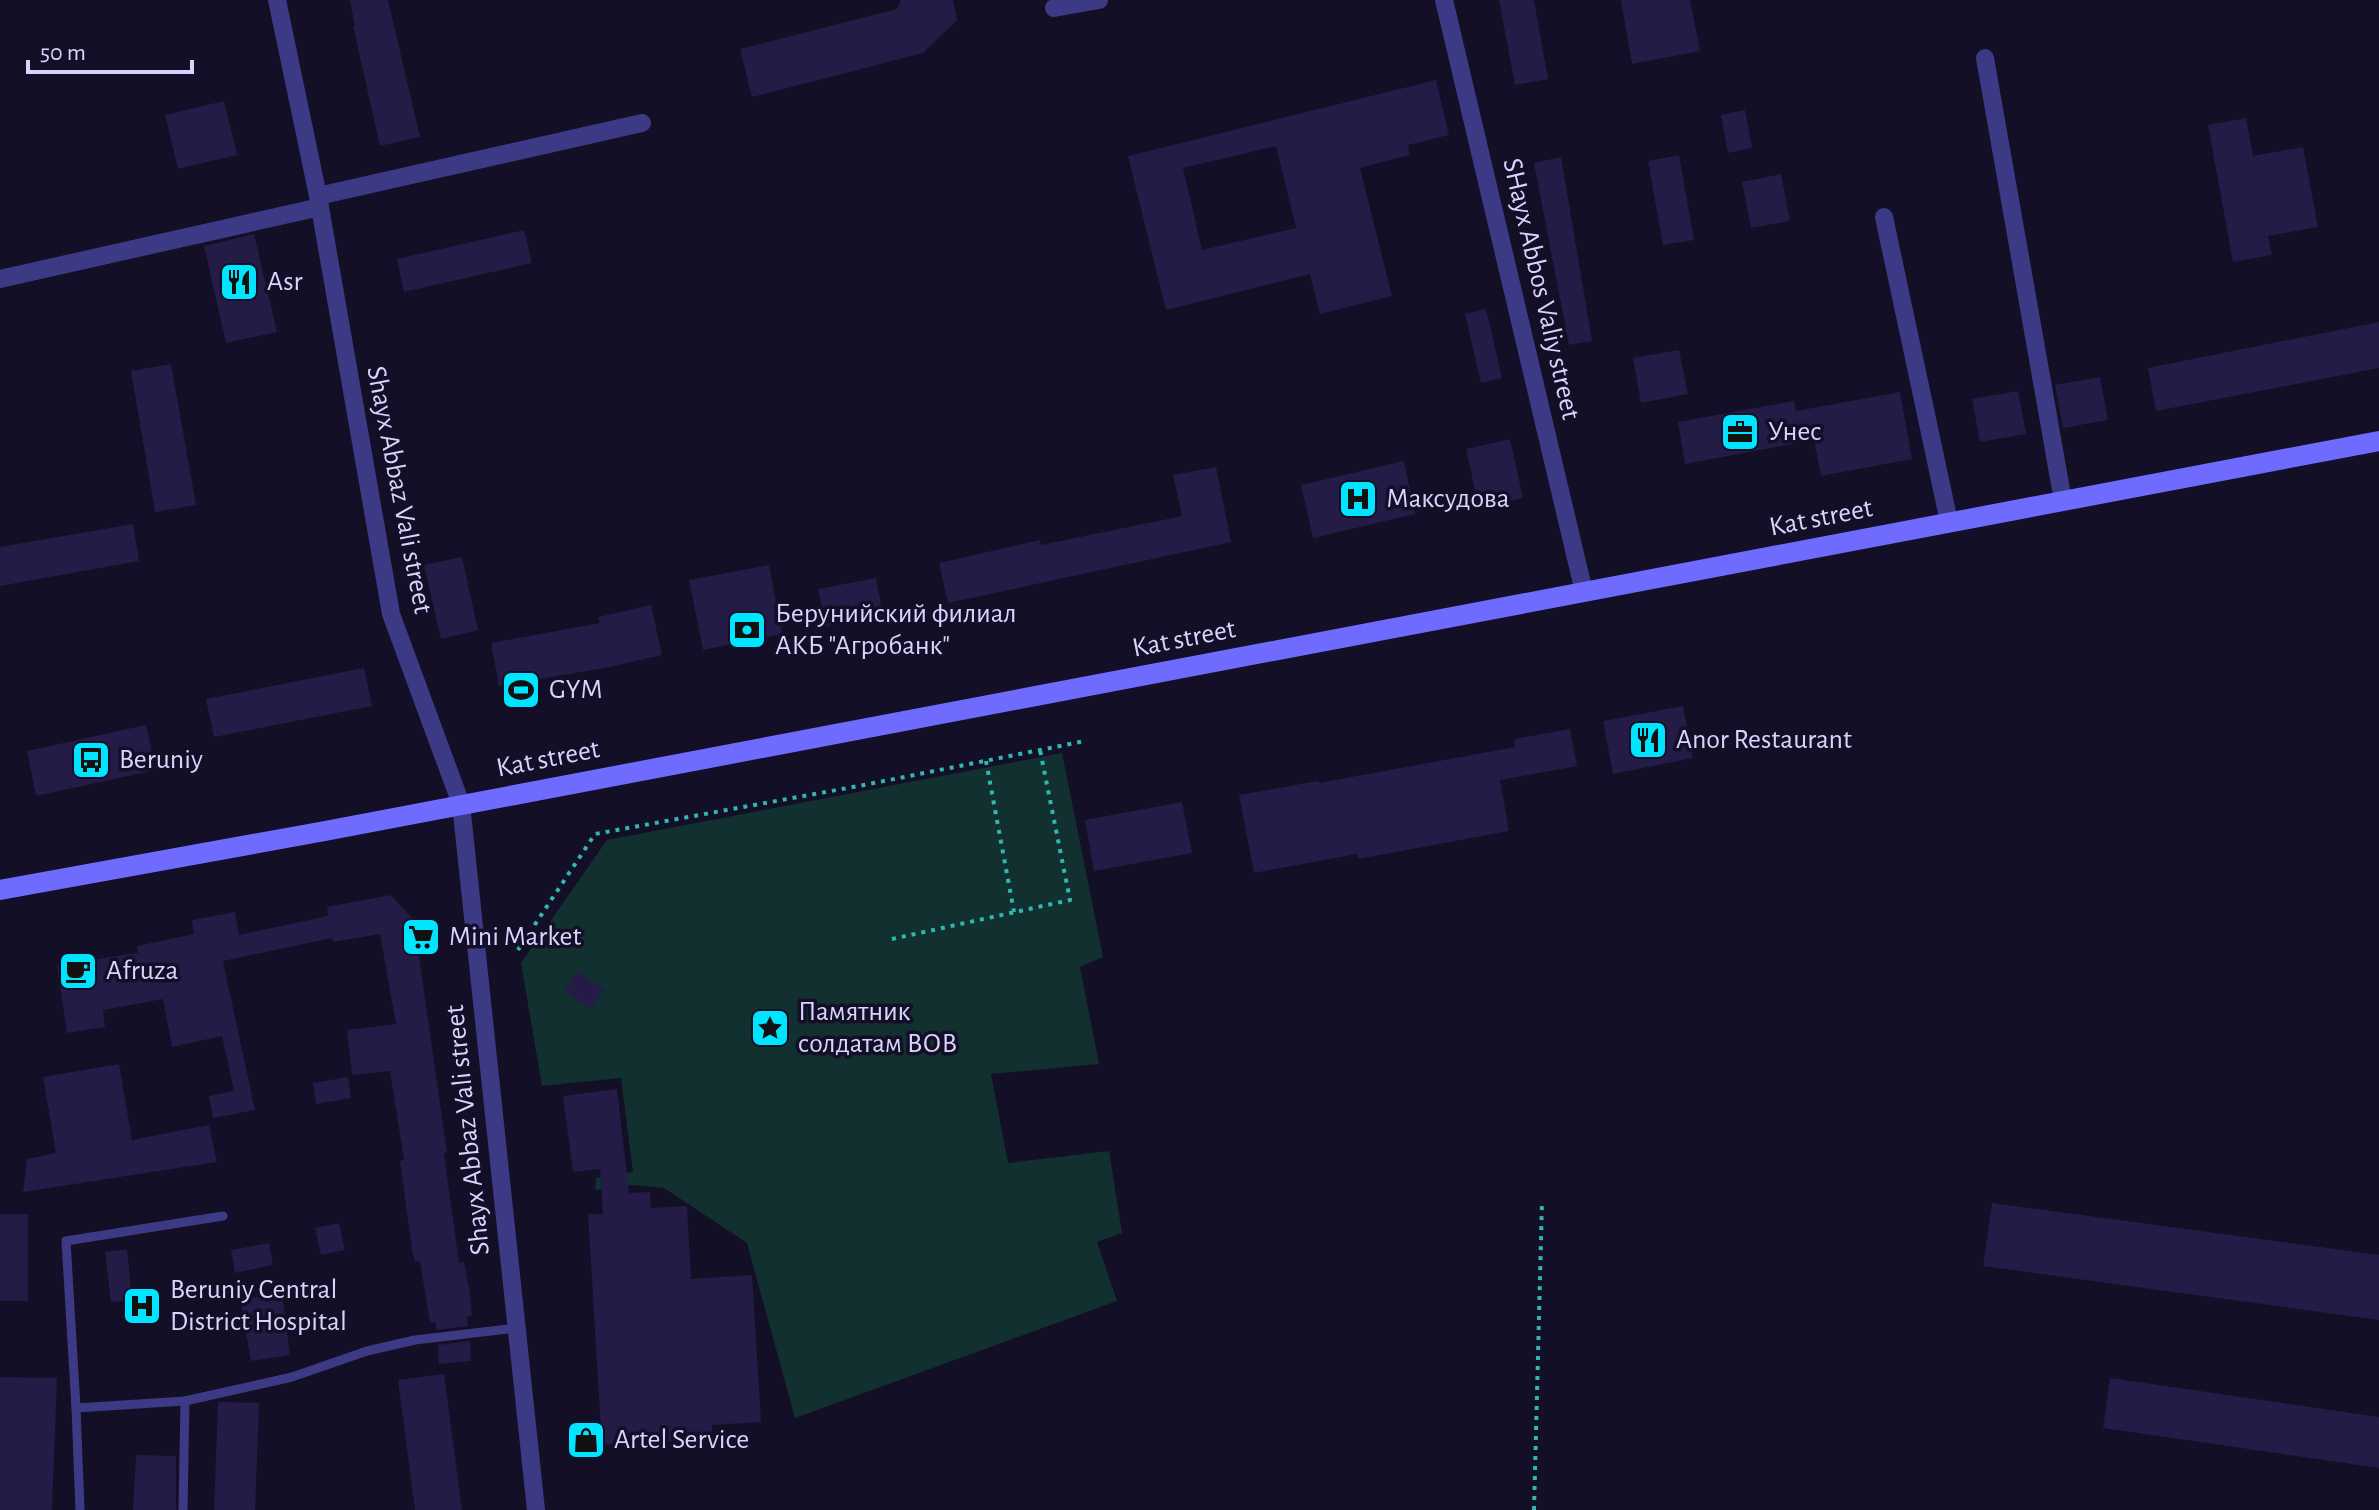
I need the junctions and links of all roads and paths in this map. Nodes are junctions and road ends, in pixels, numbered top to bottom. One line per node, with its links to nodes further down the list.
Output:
1 (277, 0): 7 (street, Shayx Abbaz Vali street)
2 (1099, 0): 4 (street)
3 (1444, 0): 13 (street, SHayx Abbos Valiy street)
4 (1054, 8)
5 (1985, 58): 11 (street)
6 (642, 123): 7 (street)
7 (319, 201): 9 (street); 17 (street, Shayx Abbaz Vali street)
8 (1884, 217): 12 (street)
9 (0, 279)
10 (2379, 441): 11 (street, Kat street)
11 (2063, 501): 12 (street, Kat street)
12 (1949, 522): 13 (street, Kat street)
13 (1584, 592): 17 (street, Kat street)
14 (1085, 741): 15 (path)
15 (1040, 750): 16 (path); 19 (path)
16 (986, 760): 19 (path); 21 (path)
17 (461, 804): 18 (street, Kat street); 24 (street, Shayx Abbaz Vali street)
18 (0, 890)
19 (1014, 912): 20 (path)
20 (892, 939)
21 (518, 950)
22 (1542, 1201): 30 (path)
23 (223, 1216): 26 (lane)
24 (517, 1328): 25 (lane); 29 (street, Shayx Abbaz Vali street)
25 (185, 1401): 26 (lane); 28 (lane)
26 (76, 1408): 27 (lane)
27 (80, 1510)
28 (183, 1510)
29 (536, 1510)
30 (1534, 1510)

